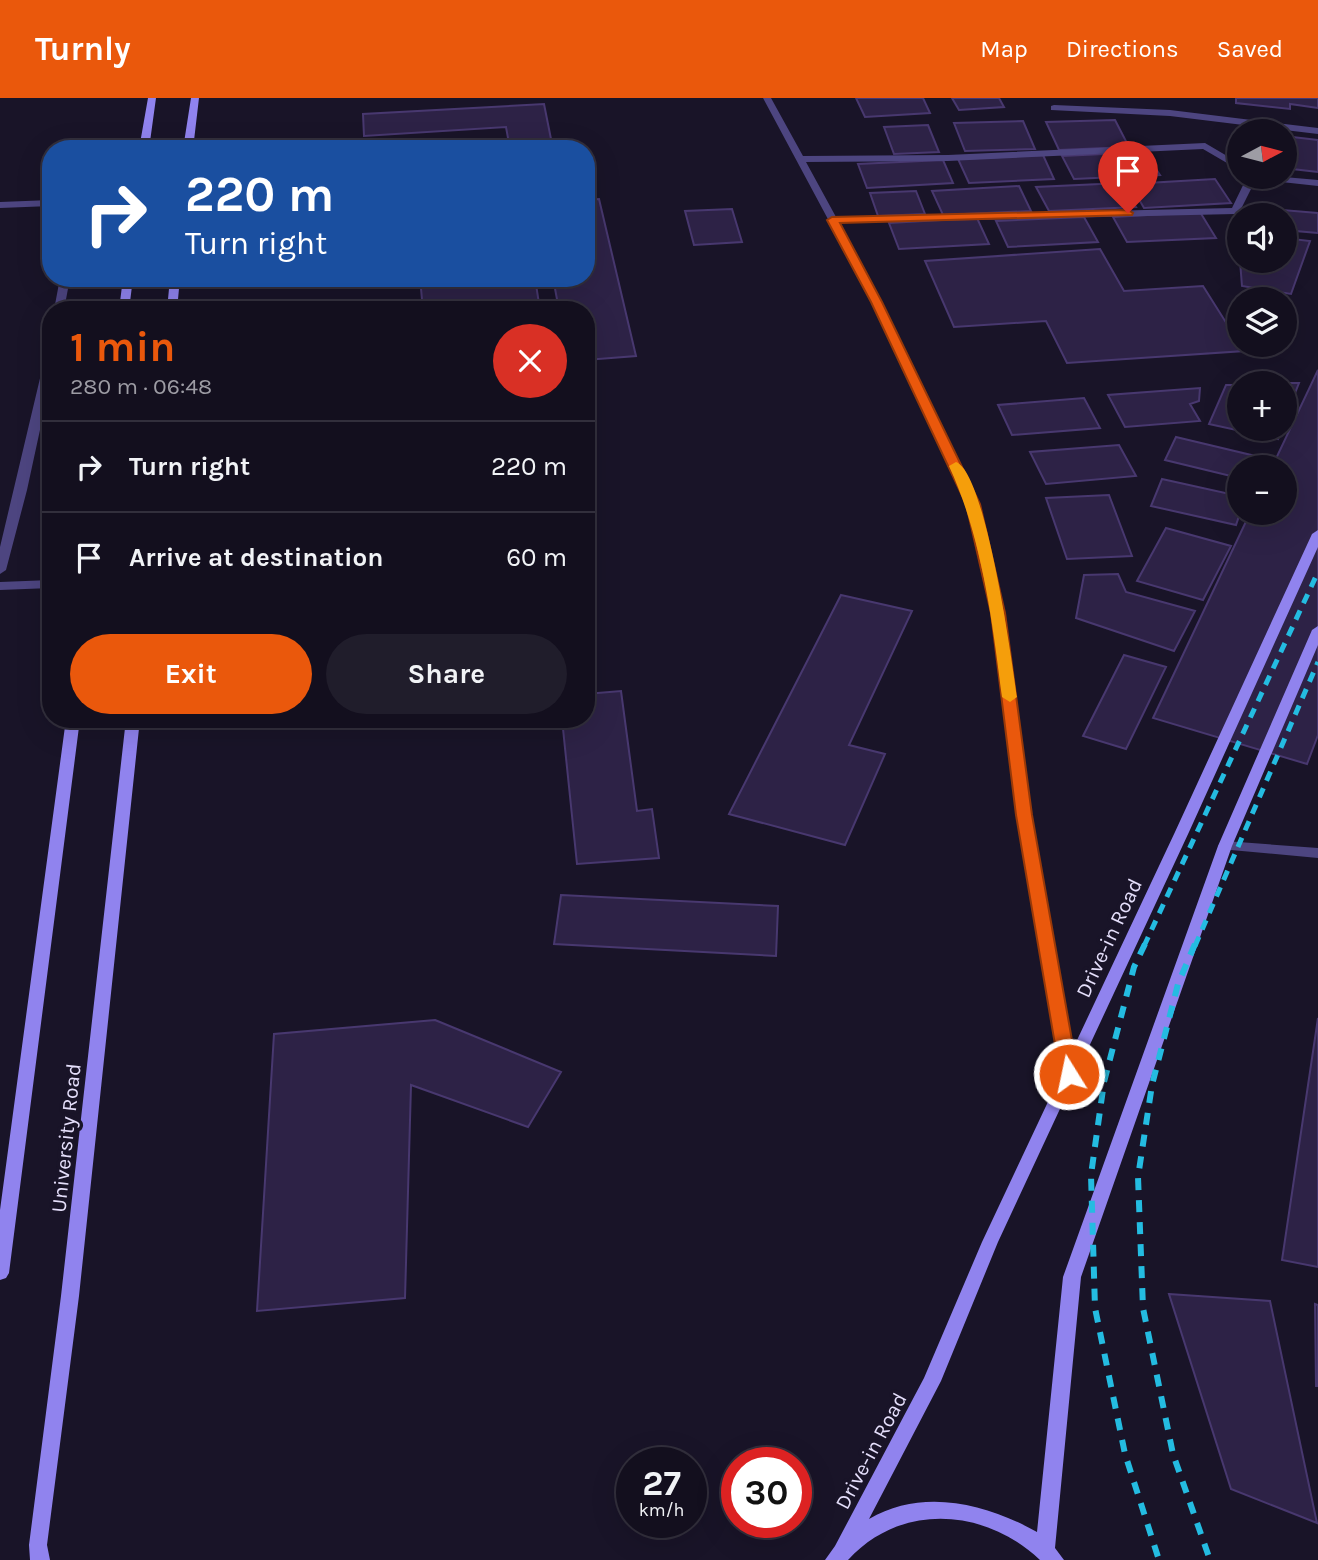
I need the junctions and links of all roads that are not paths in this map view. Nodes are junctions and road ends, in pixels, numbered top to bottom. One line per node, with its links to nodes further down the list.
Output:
1 (152, 98): 6 (main road)
2 (195, 98): 7 (main road)
3 (767, 98): 8 (street)
4 (1054, 108): 5 (street)
5 (1318, 131)
6 (145, 140)
7 (189, 140)
8 (800, 159): 9 (street); 15 (street)
9 (1227, 160)
10 (1297, 181): 11 (street)
11 (1318, 183)
12 (1246, 189): 15 (street)
13 (42, 203): 14 (street)
14 (0, 205)
15 (832, 220): 26 (street)
16 (42, 394): 18 (street)
17 (1318, 534): 26 (main road, Drive-in Road)
18 (0, 570)
19 (42, 584): 20 (street)
20 (0, 586)
21 (1318, 630): 24 (main road)
22 (72, 728): 27 (main road)
23 (132, 728): 30 (main road, University Road)
24 (1225, 846): 25 (street); 29 (main road)
25 (1318, 853)
26 (1069, 1074): 28 (main road, Drive-in Road)
27 (0, 1273)
28 (839, 1554): 29 (main road)
29 (1049, 1554)
30 (40, 1560)

